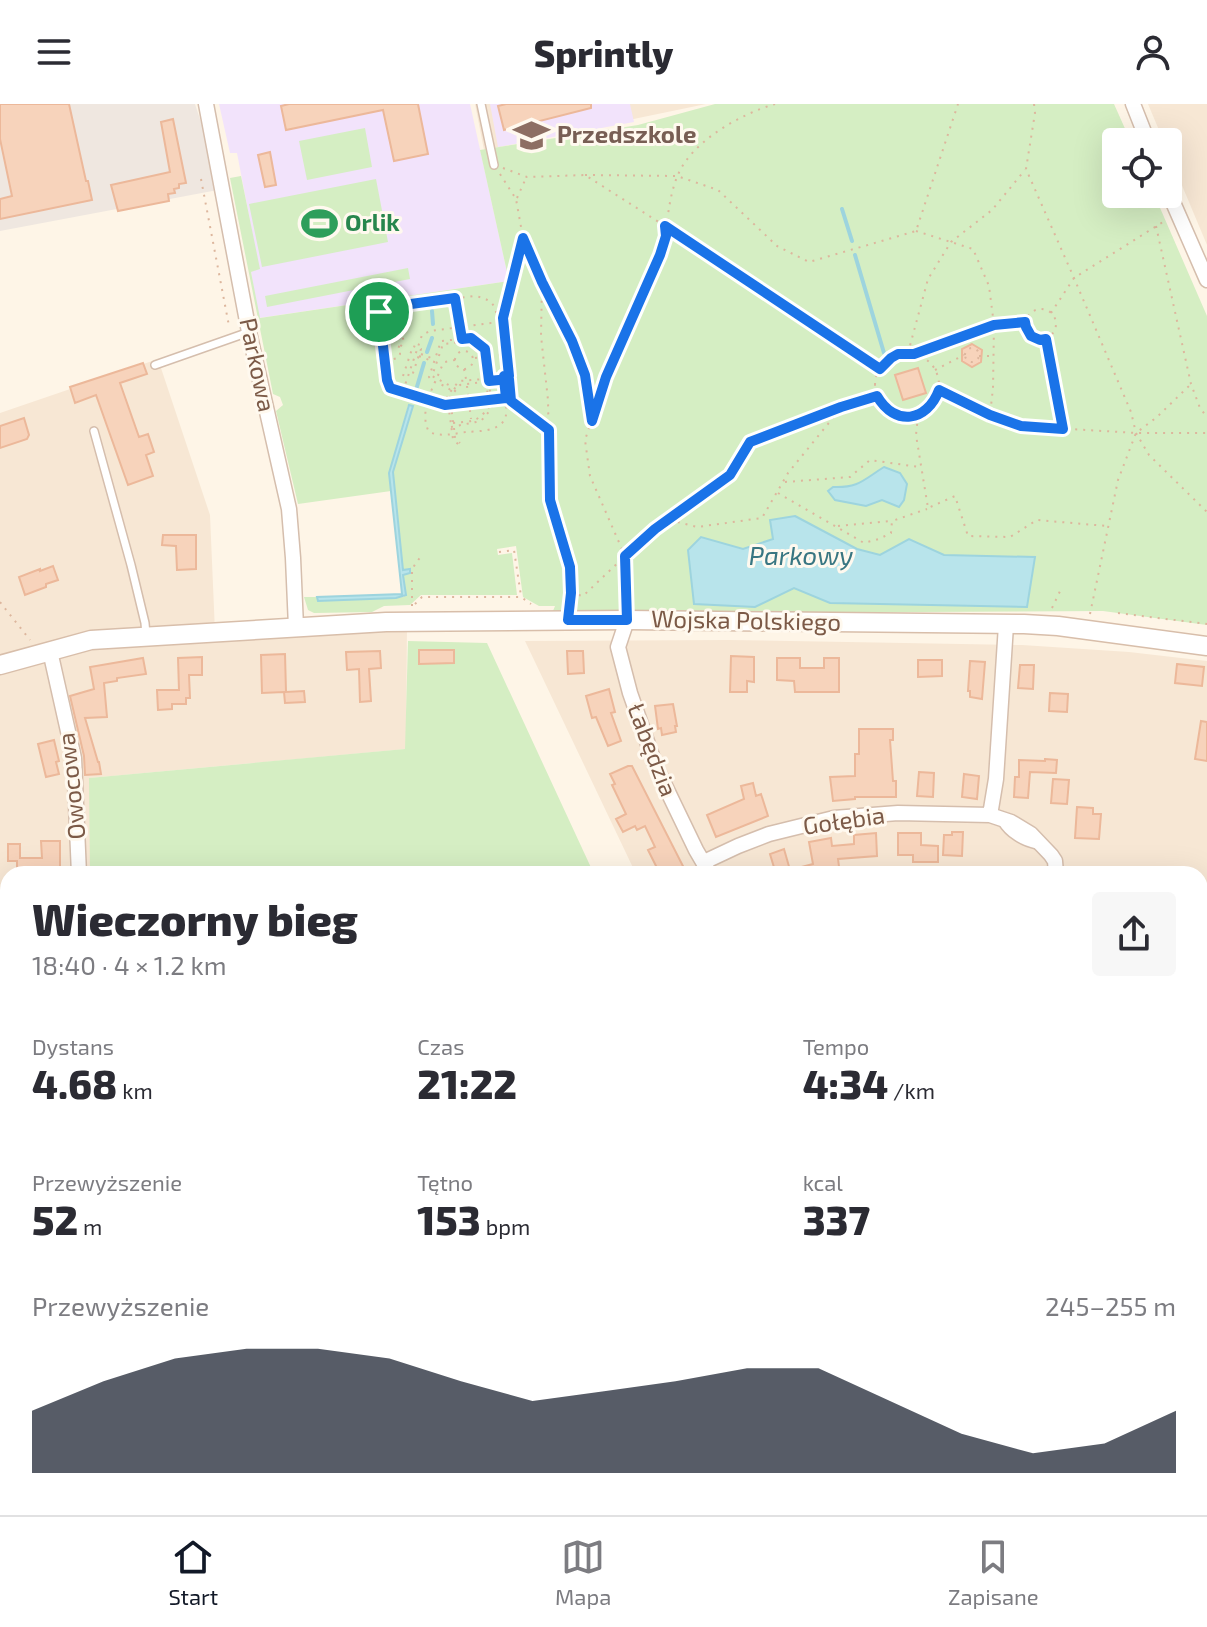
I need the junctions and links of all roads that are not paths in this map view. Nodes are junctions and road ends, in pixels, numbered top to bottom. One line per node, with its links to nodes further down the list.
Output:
1 (206, 104): 8 (street, Parkowa)
2 (481, 104): 5 (lane)
3 (1133, 104): 4 (street)
4 (1142, 128)
5 (494, 165)
6 (1174, 208): 7 (street)
7 (1207, 280)
8 (249, 332): 9 (lane); 13 (street, Parkowa)
9 (155, 365)
10 (94, 431): 14 (lane)
11 (627, 620): 12 (street, Wojska Polskiego); 13 (street, Wojska Polskiego); 20 (street, Łabędzia)
12 (1006, 625): 15 (street, Wojska Polskiego); 18 (street)
13 (296, 627): 14 (street, Wojska Polskiego)
14 (146, 637): 16 (street, Wojska Polskiego)
15 (1207, 646)
16 (45, 653): 17 (street, Wojska Polskiego); 19 (street, Owocowa)
17 (0, 665)
18 (996, 818): 21 (street, Gołębia); 22 (street)
19 (79, 866)
20 (706, 866)
21 (710, 866)
22 (1055, 866)

